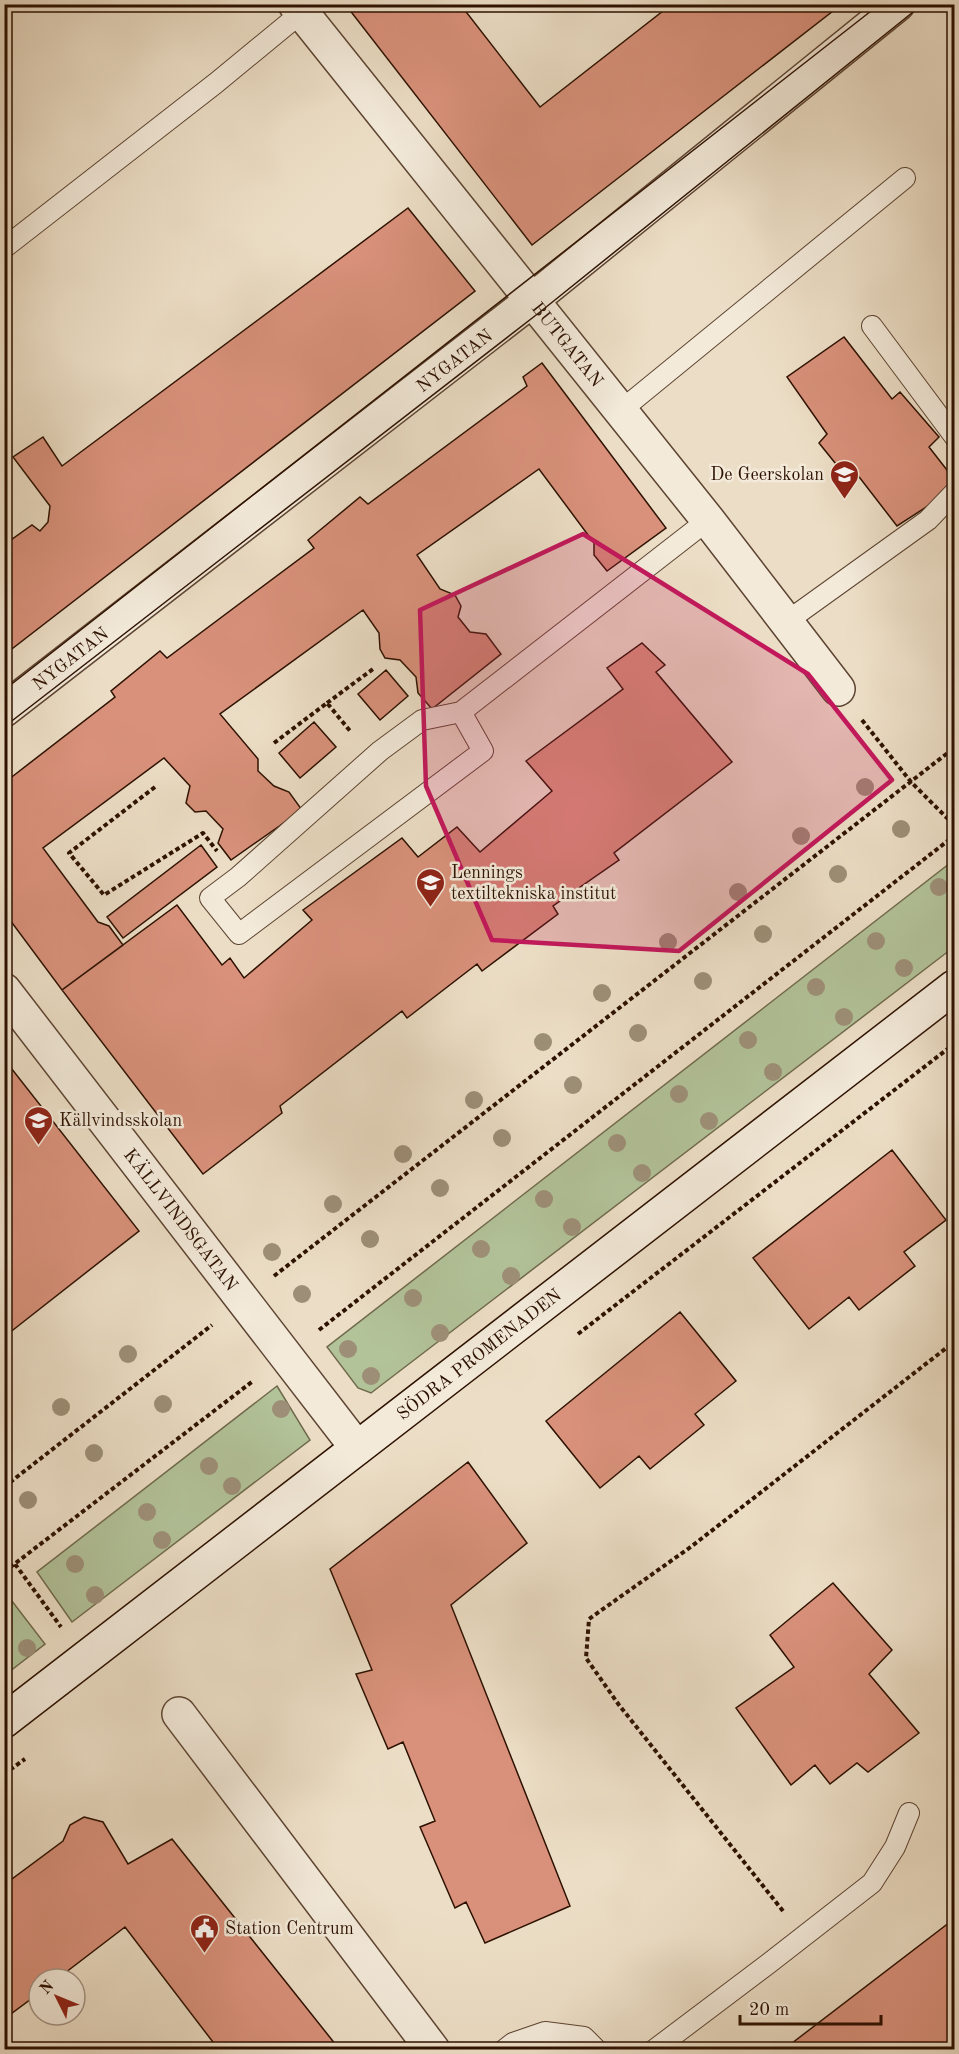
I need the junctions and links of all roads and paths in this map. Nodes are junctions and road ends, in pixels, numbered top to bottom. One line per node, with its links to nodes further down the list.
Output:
1 (898, 4): 5 (street, NYGATAN)
2 (298, 9): 4 (lane); 5 (street, BUTGATAN)
3 (905, 178): 7 (lane)
4 (4, 248)
5 (531, 301): 7 (street, BUTGATAN); 15 (street, NYGATAN)
6 (872, 326): 8 (lane)
7 (619, 412): 10 (street, BUTGATAN)
8 (954, 436)
9 (954, 493): 11 (lane)
10 (708, 520): 11 (street, BUTGATAN); 16 (lane)
11 (786, 622): 13 (street, BUTGATAN)
12 (373, 669): 14 (path)
13 (838, 689): 20 (path)
14 (327, 703): 17 (path); 19 (path)
15 (4, 711)
16 (461, 712): 19 (lane); 24 (lane)
17 (274, 743)
18 (954, 748): 20 (path)
19 (373, 757): 24 (lane)
20 (910, 782): 22 (path); 27 (path)
21 (155, 787): 24 (path)
22 (954, 825)
23 (954, 836): 29 (path)
24 (238, 877)
25 (954, 987): 30 (street, SÖDRA PROMENADEN)
26 (4, 990): 27 (street, KÄLLVINDSGATAN)
27 (243, 1300): 29 (street, KÄLLVINDSGATAN); 31 (path)
28 (954, 1342): 36 (path)
29 (286, 1355): 30 (street, KÄLLVINDSGATAN); 32 (path)
30 (357, 1448): 34 (street, SÖDRA PROMENADEN)
31 (4, 1487)
32 (4, 1572)
33 (178, 1714): 37 (street)
34 (4, 1721)
35 (909, 1813): 36 (lane)
36 (804, 1937): 40 (lane)
37 (433, 2049)
38 (504, 2049): 39 (lane)
39 (597, 2049)
40 (654, 2049)

